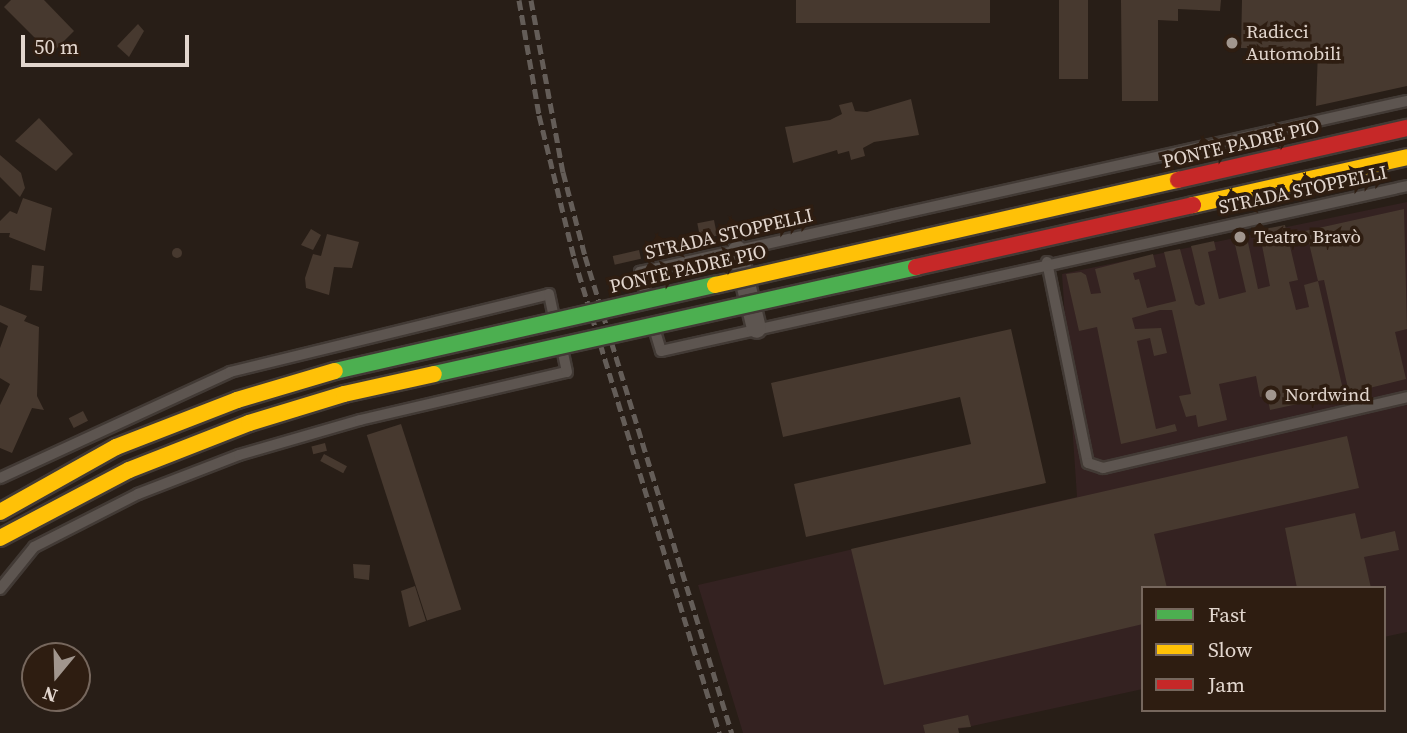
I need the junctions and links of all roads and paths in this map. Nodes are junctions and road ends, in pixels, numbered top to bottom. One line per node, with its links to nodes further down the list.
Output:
1 (1407, 102): 5 (lane, STRADA STOPPELLI)
2 (1407, 128): 10 (main road, PONTE PADRE PIO, bridge)
3 (1407, 157): 11 (main road, bridge)
4 (1407, 186): 6 (lane, STRADA STOPPELLI)
5 (737, 250): 7 (street); 7 (lane, STRADA STOPPELLI)
6 (1047, 262): 7 (lane, STRADA STOPPELLI); 8 (lane)
7 (756, 328)
8 (1407, 397)
9 (0, 478): 12 (lane)
10 (0, 512)
11 (0, 538)
12 (0, 589)

